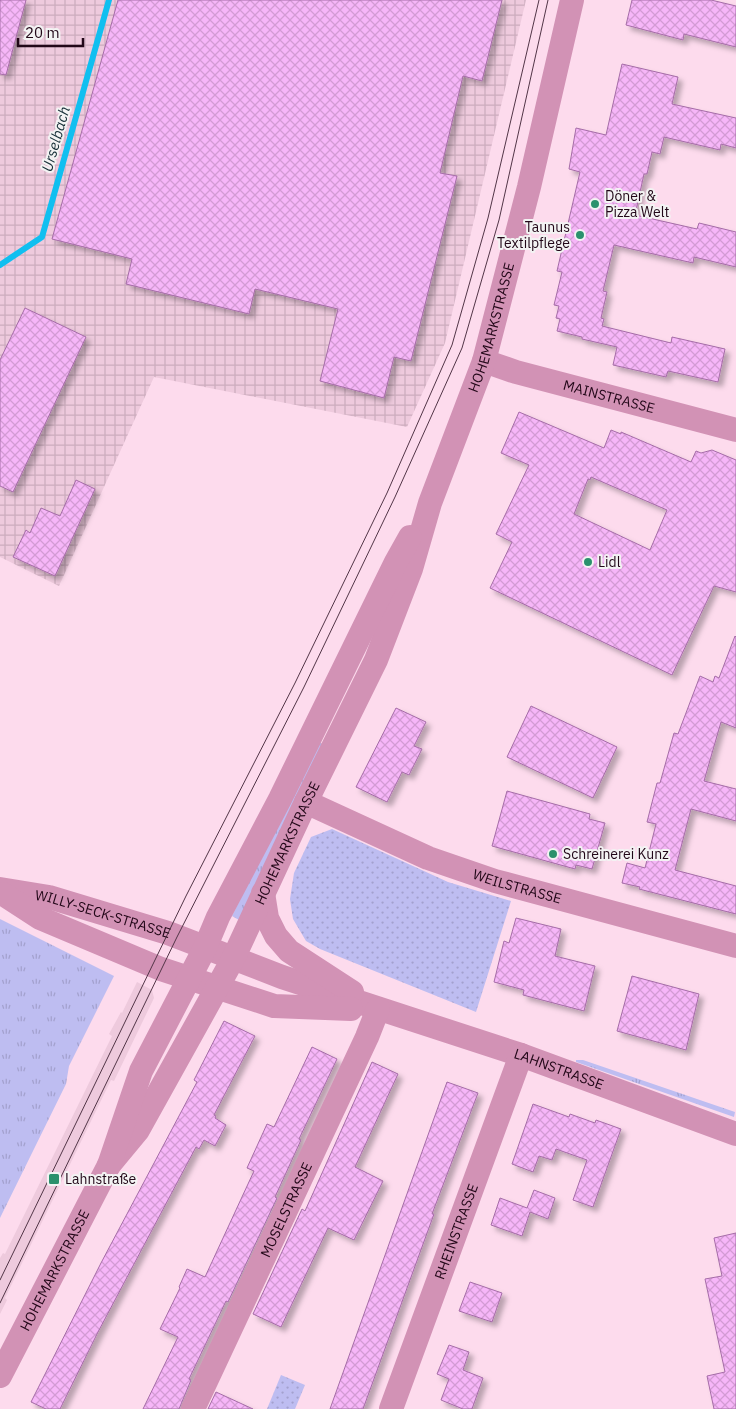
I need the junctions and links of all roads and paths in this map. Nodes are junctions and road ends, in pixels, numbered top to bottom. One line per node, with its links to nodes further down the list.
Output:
1 (572, 0): 2 (street, HOHEMARKSTRASSE)
2 (484, 361): 3 (street, MAINSTRASSE); 4 (street, HOHEMARKSTRASSE)
3 (736, 430)
4 (430, 503): 5 (street, HOHEMARKSTRASSE); 9 (street, HOHEMARKSTRASSE)
5 (306, 802): 7 (street, HOHEMARKSTRASSE); 8 (street, WEILSTRASSE)
6 (0, 891): 9 (street, WILLY-SECK-STRASSE); 11 (street, WILLY-SECK-STRASSE)
7 (263, 893): 10 (street, HOHEMARKSTRASSE); 13 (street, LAHNSTRASSE)
8 (736, 946)
9 (205, 948): 10 (street, LAHNSTRASSE); 11 (street, HOHEMARKSTRASSE)
10 (233, 959): 12 (street, HOHEMARKSTRASSE); 13 (street, LAHNSTRASSE)
11 (189, 978): 12 (street, LAHNSTRASSE); 16 (street, HOHEMARKSTRASSE)
12 (218, 987): 13 (street, LAHNSTRASSE); 16 (street, HOHEMARKSTRASSE)
13 (378, 1010): 14 (street, LAHNSTRASSE); 18 (street, MOSELSTRASSE)
14 (521, 1055): 15 (street, LAHNSTRASSE); 19 (street, RHEINSTRASSE)
15 (736, 1134)
16 (109, 1165): 17 (street, HOHEMARKSTRASSE)
17 (0, 1376)
18 (193, 1409)
19 (391, 1409)

